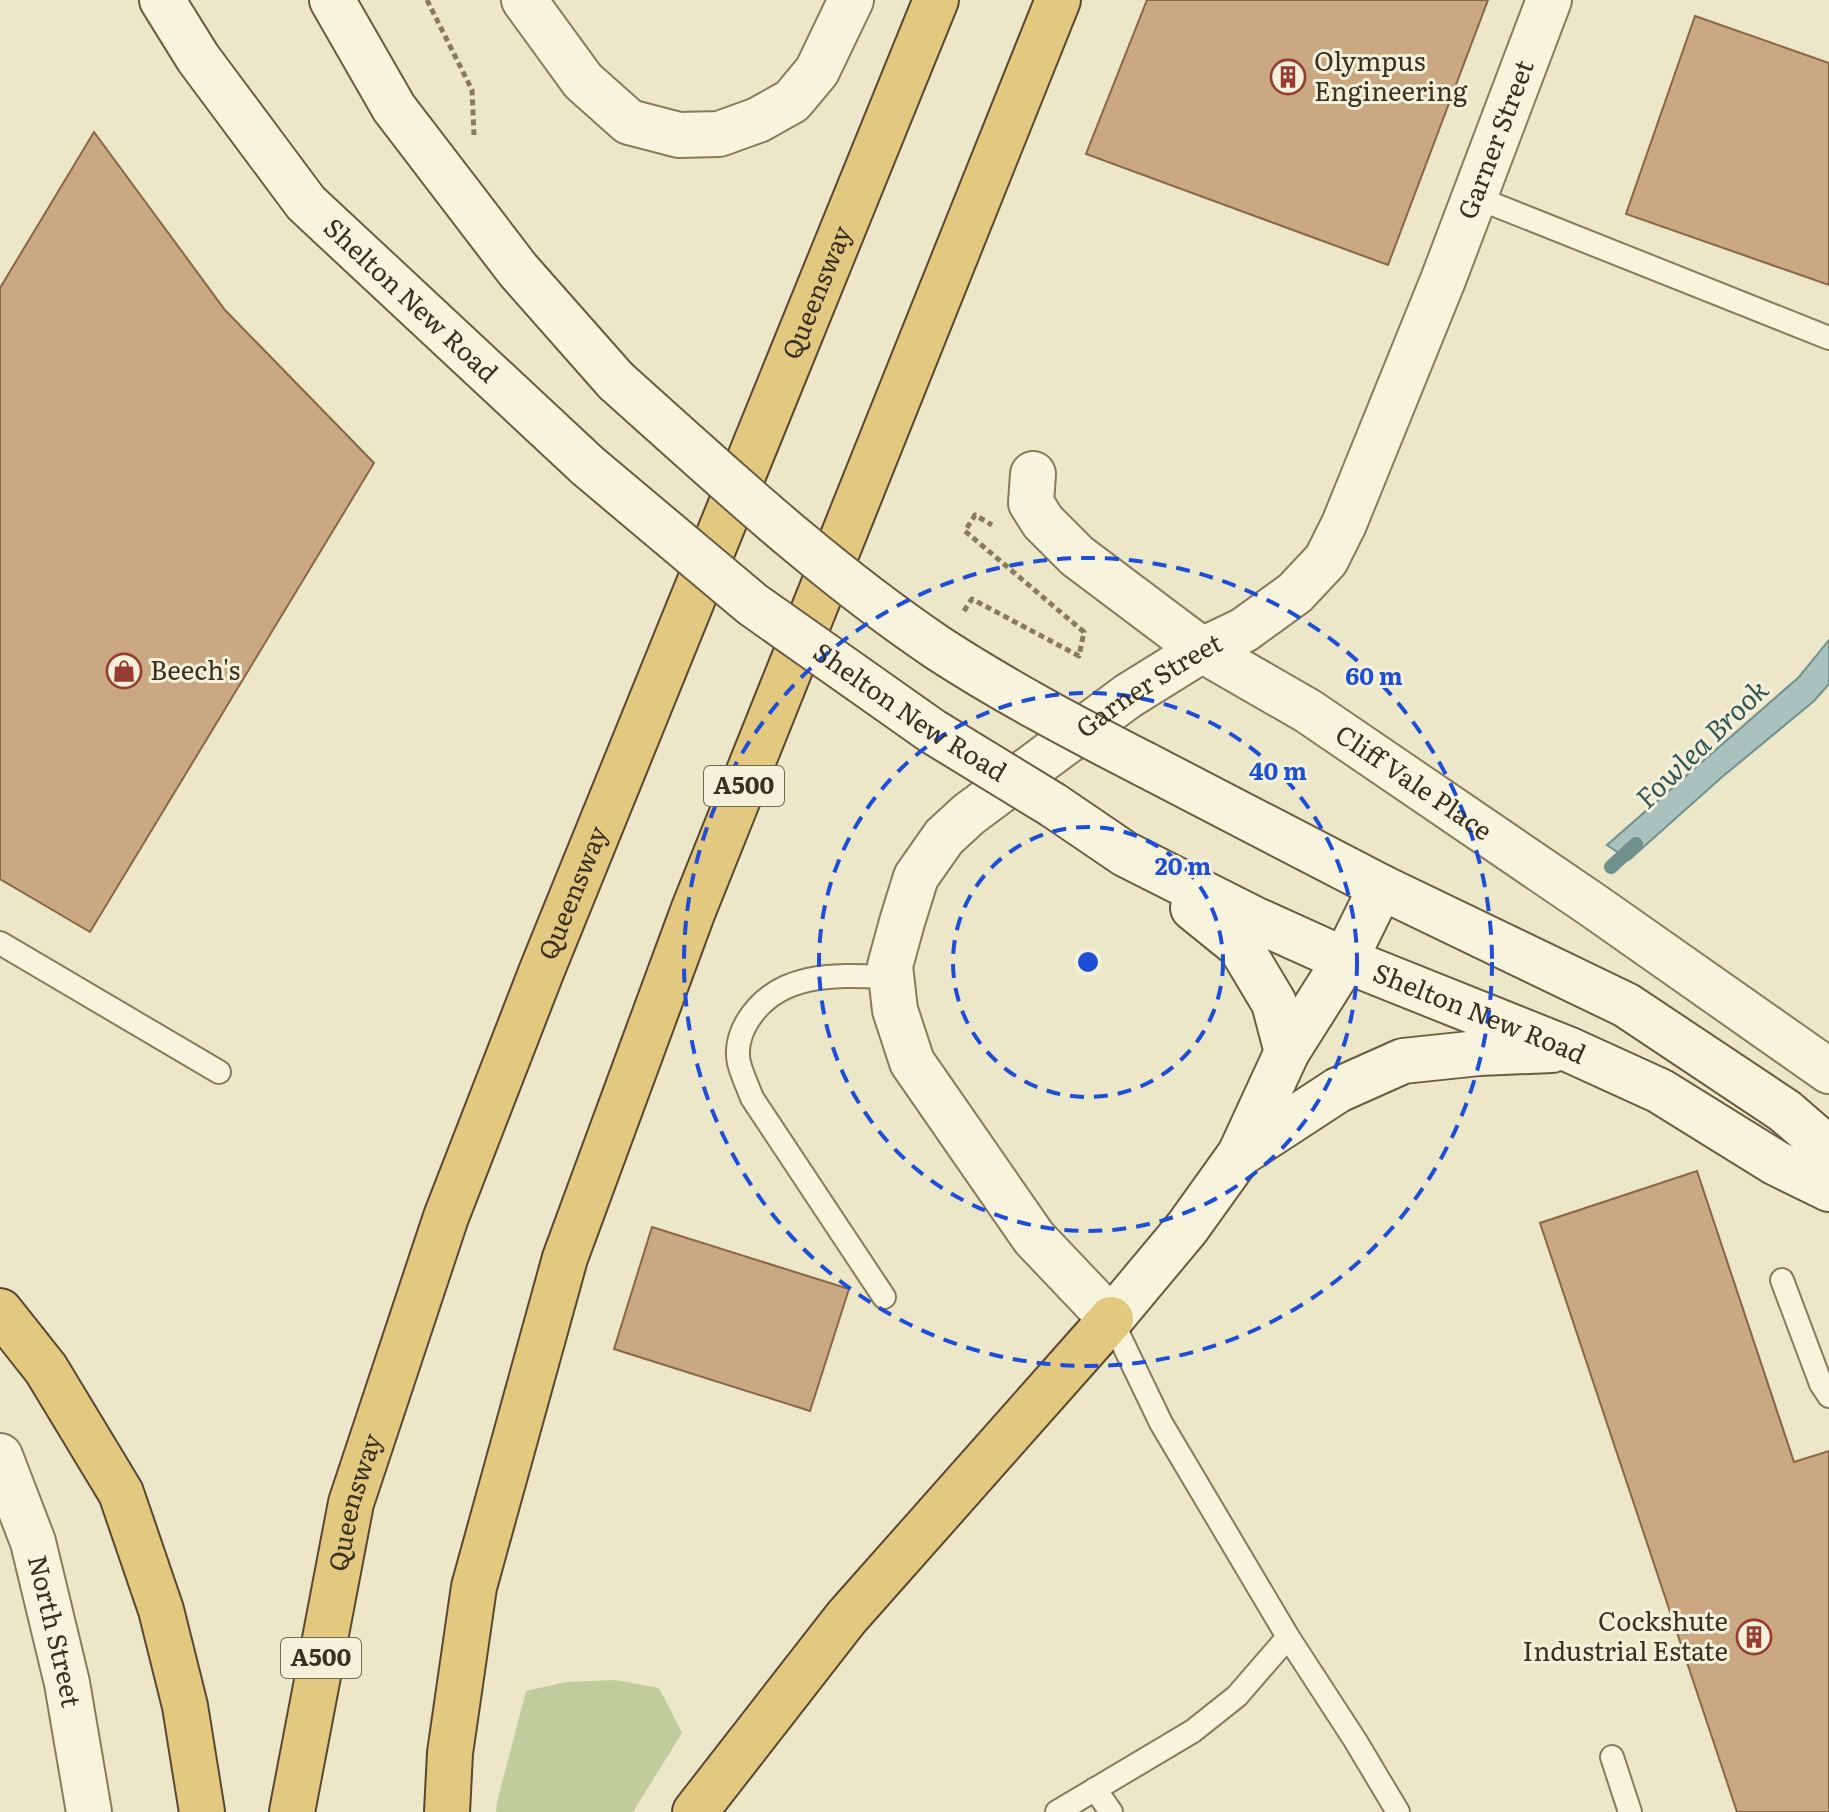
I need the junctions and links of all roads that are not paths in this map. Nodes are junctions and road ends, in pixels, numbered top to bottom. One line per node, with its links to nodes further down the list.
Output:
1 (162, 0): 14 (main road, Shelton New Road, bridge)
2 (311, 0): 9 (main road)
3 (332, 0): 9 (main road)
4 (524, 0): 5 (main road)
5 (851, 0)
6 (936, 0): 37 (highway, Queensway / A500)
7 (1058, 0): 38 (highway, A500)
8 (1549, 0): 10 (main road, Garner Street)
9 (394, 108): 15 (main road, bridge)
10 (1475, 197): 11 (lane); 13 (main road, Garner Street)
11 (1829, 338)
12 (1033, 474): 13 (main road, Cliff Vale Place)
13 (1202, 650): 18 (main road, Garner Street); 21 (main road, Cliff Vale Place)
14 (1125, 854): 17 (main road, Shelton New Road); 20 (main road)
15 (1381, 887): 17 (main road); 23 (main road)
16 (0, 943): 22 (lane)
17 (1345, 960): 19 (main road, Shelton New Road); 20 (main road)
18 (891, 977): 27 (lane); 29 (main road, Garner Street)
19 (1570, 1050): 24 (main road); 25 (main road, Shelton New Road)
20 (1287, 1052): 24 (main road)
21 (1829, 1071)
22 (219, 1072)
23 (1829, 1149)
24 (1240, 1154): 29 (main road)
25 (1829, 1189)
26 (1782, 1280): 30 (lane)
27 (884, 1297)
28 (0, 1311): 36 (highway)
29 (1111, 1319): 32 (lane); 39 (highway)
30 (1829, 1396)
31 (0, 1456): 35 (main road, North Street)
32 (1288, 1637): 34 (lane); 42 (lane)
33 (1612, 1757): 43 (lane)
34 (1095, 1789): 40 (lane); 41 (lane)
35 (89, 1812)
36 (202, 1812)
37 (292, 1812)
38 (447, 1812)
39 (695, 1812)
40 (1057, 1812)
41 (1111, 1812)
42 (1398, 1812)
43 (1630, 1812)

